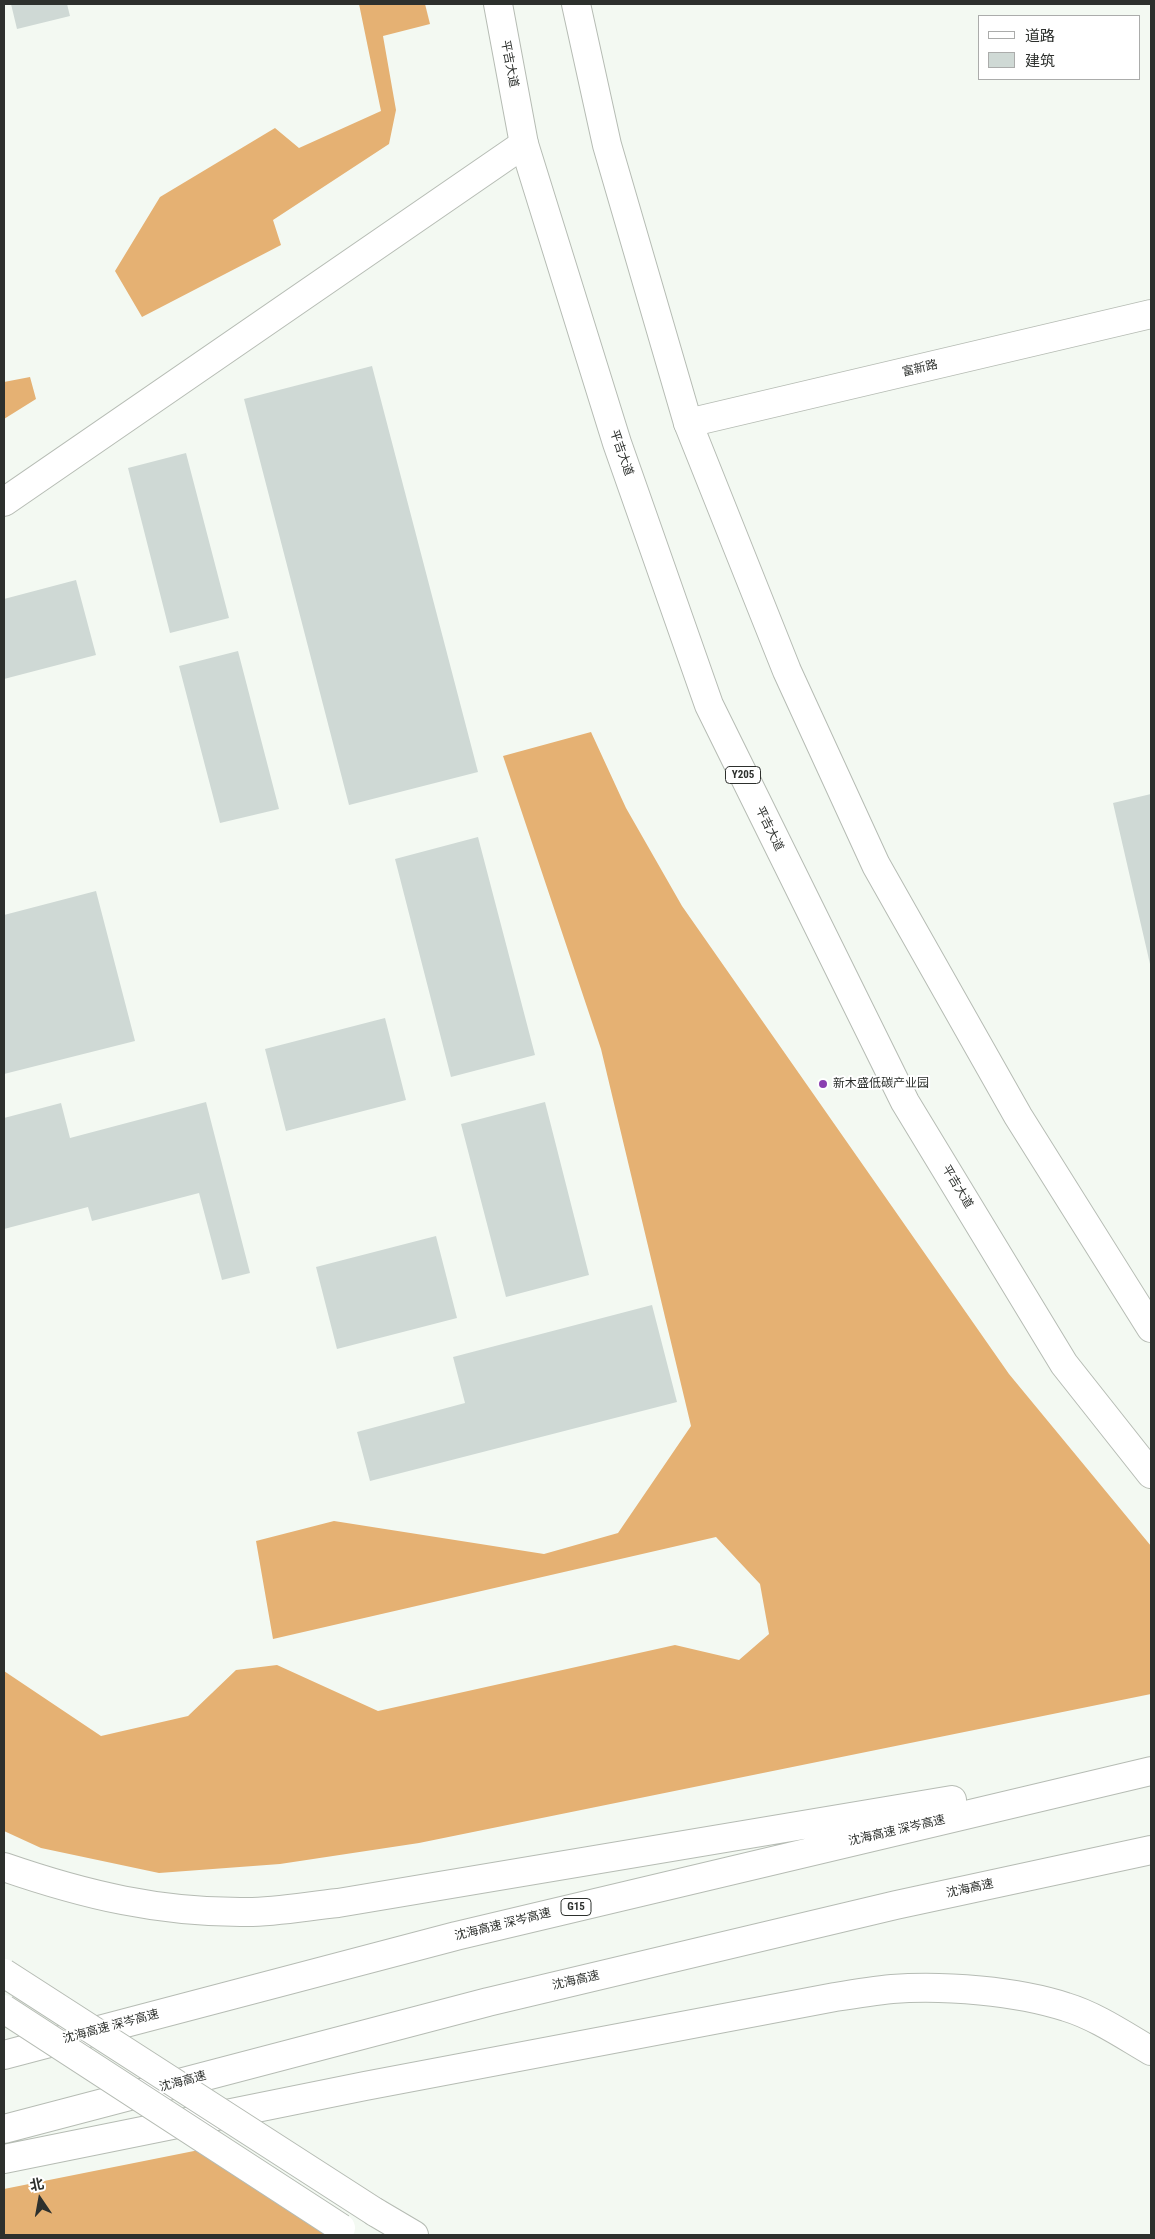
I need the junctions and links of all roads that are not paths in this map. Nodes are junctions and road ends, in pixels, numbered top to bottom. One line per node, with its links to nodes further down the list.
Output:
1 (498, 4): 3 (main road, 平吉大道 / Y205)
2 (576, 4): 5 (main road)
3 (524, 144): 6 (main road); 8 (main road, 平吉大道 / Y205)
4 (1151, 314): 5 (main road, 富新路)
5 (688, 424): 7 (main road)
6 (4, 502)
7 (1151, 1328)
8 (1151, 1474)
9 (1151, 1769): 11 (main road); 15 (main road, 沈海高速 深岑高速 / G15)
10 (1151, 1850): 16 (main road, 沈海高速)
11 (4, 1868)
12 (4, 1973): 19 (main road, bridge)
13 (4, 2009): 18 (main road, bridge)
14 (1151, 2051): 17 (main road)
15 (4, 2055)
16 (4, 2129)
17 (4, 2159)
18 (347, 2232)
19 (414, 2235)

